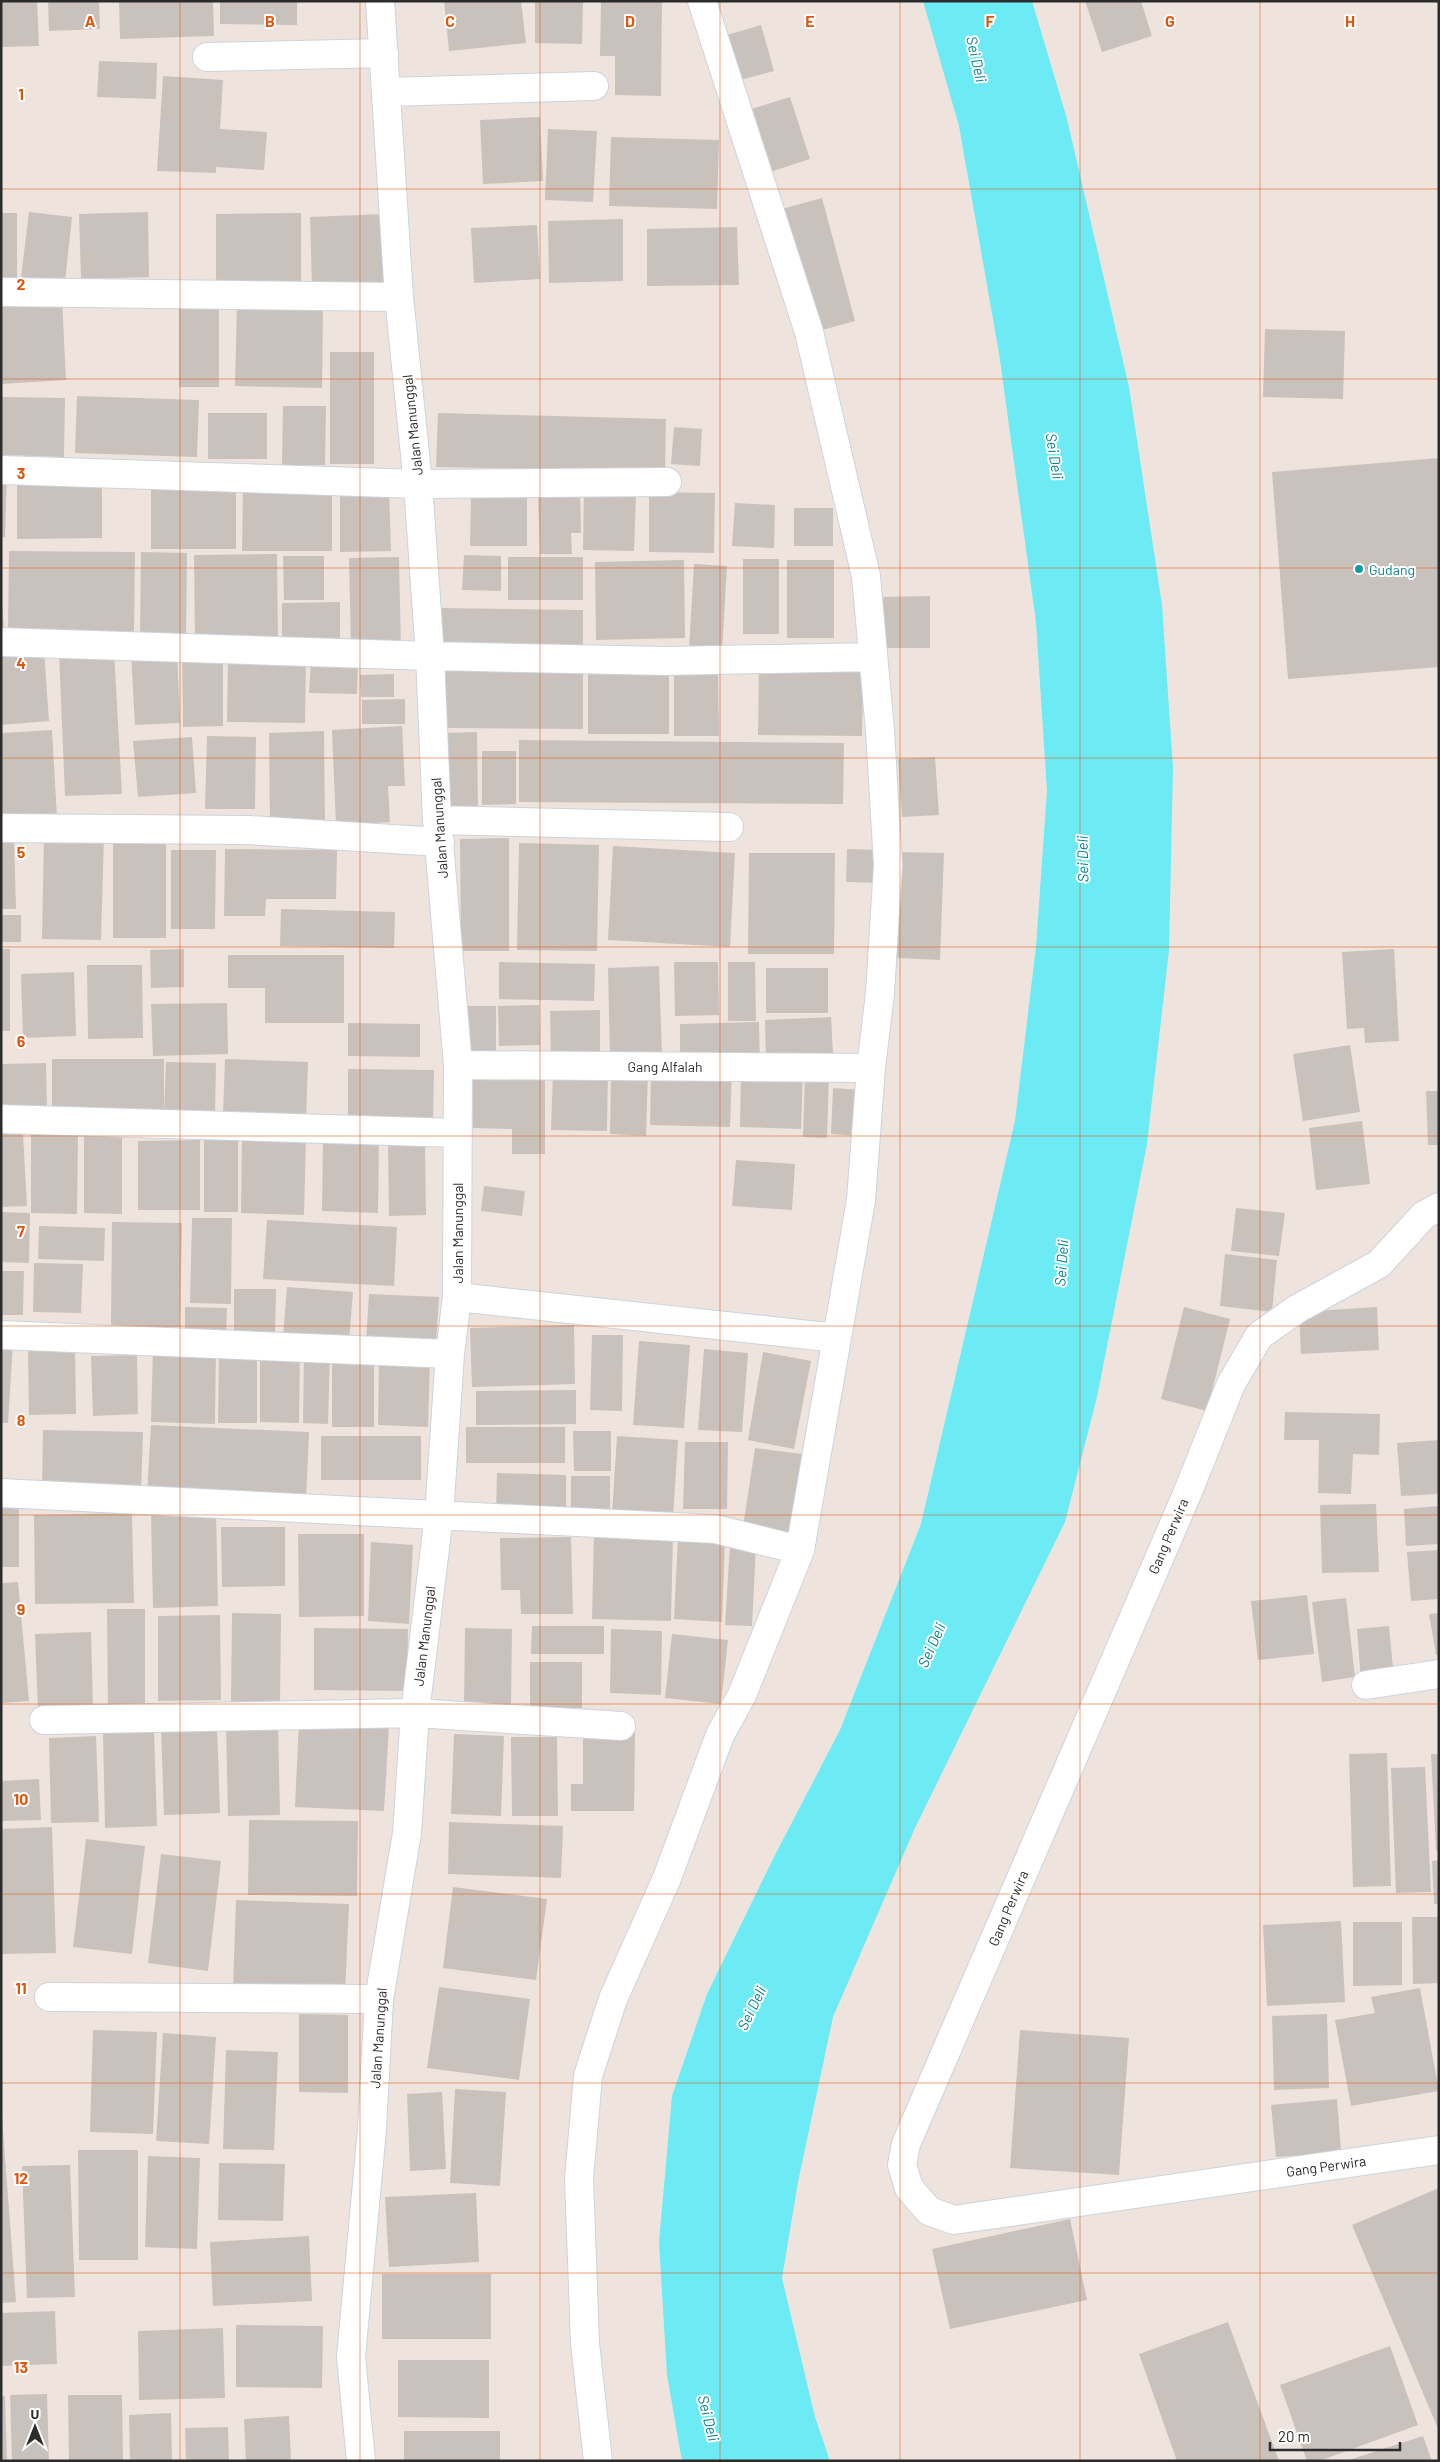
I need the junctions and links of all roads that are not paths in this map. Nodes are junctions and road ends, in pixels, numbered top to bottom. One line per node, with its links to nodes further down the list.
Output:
1 (380, 1): 3 (street, Jalan Manunggal)
2 (702, 1): 14 (street)
3 (384, 53): 4 (street); 6 (street, Jalan Manunggal)
4 (207, 57)
5 (594, 86): 6 (street)
6 (387, 92): 8 (street, Jalan Manunggal)
7 (1, 292): 8 (street)
8 (399, 297): 11 (street, Jalan Manunggal)
9 (1, 470): 11 (street)
10 (667, 482): 11 (street)
11 (418, 484): 13 (street, Jalan Manunggal)
12 (1, 642): 13 (street)
13 (430, 656): 14 (street); 17 (street, Jalan Manunggal)
14 (873, 657): 19 (street)
15 (729, 827): 17 (street)
16 (1, 828): 17 (street)
17 (439, 831): 18 (street, Jalan Manunggal)
18 (458, 1064): 19 (street, Gang Alfalah); 21 (street, Jalan Manunggal)
19 (871, 1068): 25 (street)
20 (1, 1119): 21 (street)
21 (457, 1133): 23 (street, Jalan Manunggal)
22 (1439, 1206): 37 (street, Gang Perwira)
23 (457, 1297): 25 (street); 26 (street, Jalan Manunggal)
24 (1, 1335): 26 (street)
25 (837, 1338): 29 (street)
26 (450, 1354): 28 (street, Jalan Manunggal)
27 (1, 1493): 28 (street)
28 (439, 1515): 29 (street); 32 (street, Jalan Manunggal)
29 (800, 1550): 39 (street)
30 (1439, 1674): 31 (street)
31 (1366, 1685)
32 (416, 1713): 33 (street); 34 (street); 36 (street, Jalan Manunggal)
33 (44, 1720)
34 (620, 1726)
35 (49, 1996): 36 (street)
36 (379, 1999): 38 (street, Jalan Manunggal)
37 (1439, 2150)
38 (361, 2461)
39 (598, 2461)

